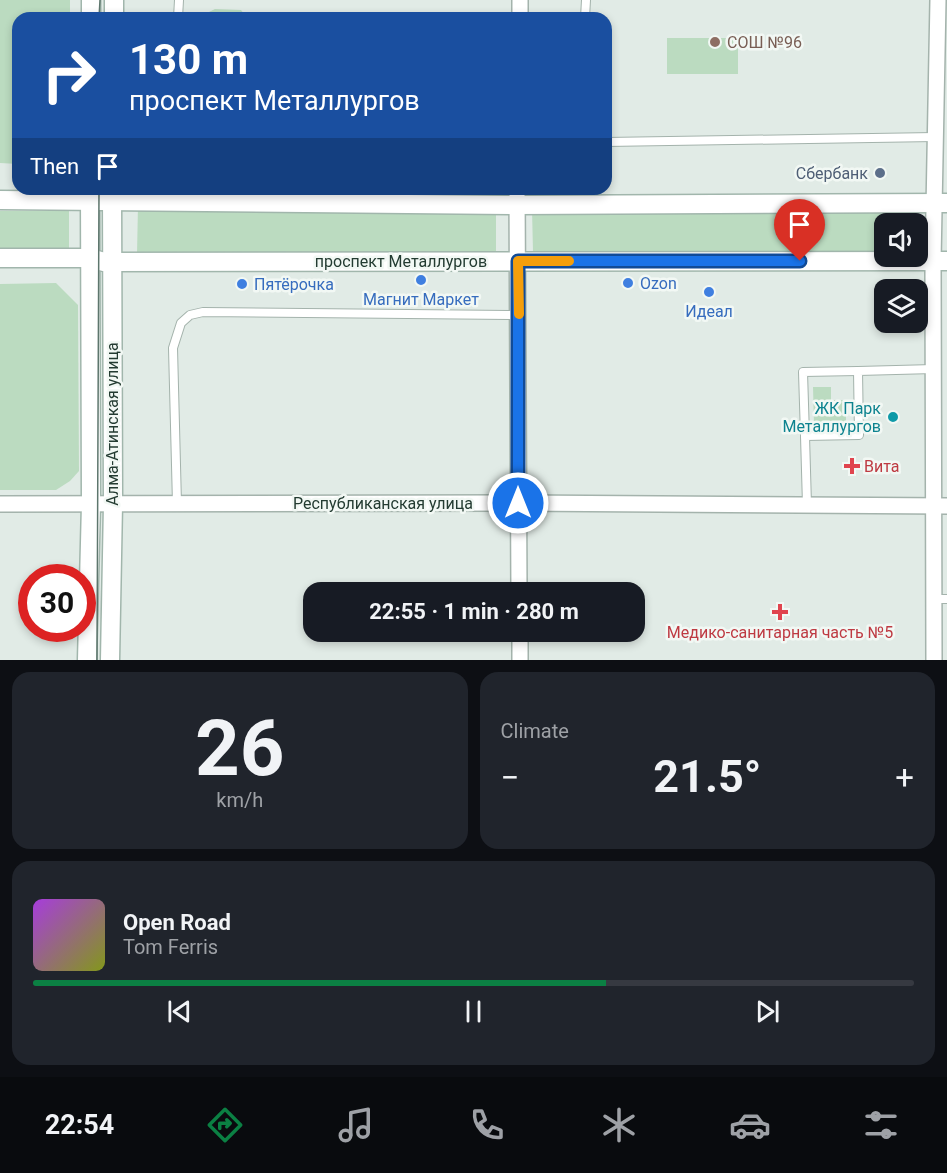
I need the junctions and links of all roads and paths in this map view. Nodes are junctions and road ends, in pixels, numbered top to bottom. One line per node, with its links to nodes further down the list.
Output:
1 (938, 0): 2 (street)
2 (935, 137): 3 (lane); 8 (street)
3 (612, 142)
4 (90, 195): 5 (street); 7 (street); 10 (street, Алма-Атинская улица)
5 (112, 195): 6 (street); 11 (street, Алма-Атинская улица)
6 (518, 197): 8 (street); 12 (street)
7 (0, 200)
8 (941, 203): 13 (street)
9 (0, 258): 10 (street, проспект Металлургов)
10 (90, 258): 11 (street, проспект Металлургов); 20 (street, Алма-Атинская улица)
11 (113, 261): 12 (street, проспект Металлургов); 21 (street, Алма-Атинская улица)
12 (518, 261): 13 (street, проспект Металлургов); 14 (street)
13 (940, 261): 15 (street)
14 (519, 315): 18 (street); 22 (lane)
15 (934, 369): 16 (lane); 24 (street)
16 (858, 371): 17 (lane); 17 (lane)
17 (805, 436): 23 (lane)
18 (518, 503): 22 (street, Республиканская улица); 23 (street, Республиканская улица); 25 (street)
19 (0, 504): 20 (street, Республиканская улица)
20 (91, 504): 21 (street, Республиканская улица); 28 (street, Алма-Атинская улица)
21 (113, 504): 22 (street, Республиканская улица); 29 (street, Алма-Атинская улица)
22 (177, 504)
23 (807, 505): 24 (street, Республиканская улица)
24 (941, 506): 26 (street)
25 (519, 582)
26 (941, 599): 31 (street)
27 (520, 642): 30 (street)
28 (87, 660)
29 (110, 660)
30 (520, 660)
31 (934, 660)

